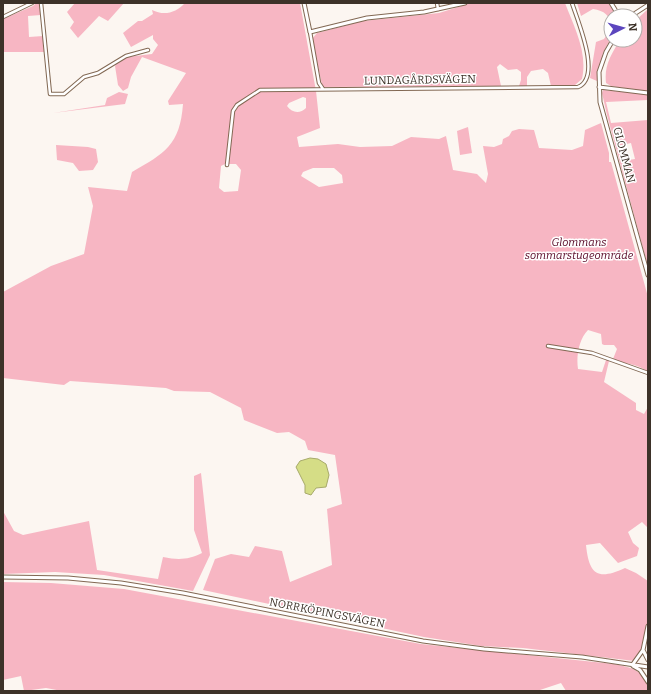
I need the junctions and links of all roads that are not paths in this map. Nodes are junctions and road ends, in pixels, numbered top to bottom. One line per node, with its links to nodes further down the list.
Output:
1 (32, 3): 10 (street)
2 (41, 3): 13 (street)
3 (304, 3): 11 (main road)
4 (437, 3): 9 (street)
5 (465, 3): 9 (main road)
6 (572, 3): 15 (street, LUNDAGÅRDSVÄGEN)
7 (611, 3): 8 (main road)
8 (614, 8)
9 (438, 9): 11 (main road)
10 (3, 17)
11 (310, 32): 15 (street)
12 (609, 48): 14 (main road, GLOMMAN)
13 (148, 50)
14 (599, 87): 16 (main road); 18 (main road, GLOMMAN)
15 (323, 89): 17 (street, LUNDAGÅRDSVÄGEN)
16 (648, 93)
17 (227, 165)
18 (648, 275)
19 (548, 346): 20 (street)
20 (648, 373)
21 (3, 577): 25 (main road, NORRKÖPINGSVÄGEN)
22 (648, 626): 23 (main road)
23 (644, 650): 24 (main road); 26 (main road)
24 (648, 660)
25 (628, 664): 26 (main road, NORRKÖPINGSVÄGEN); 28 (main road)
26 (632, 664): 27 (main road, NORRKÖPINGSVÄGEN)
27 (648, 666)
28 (648, 682)

